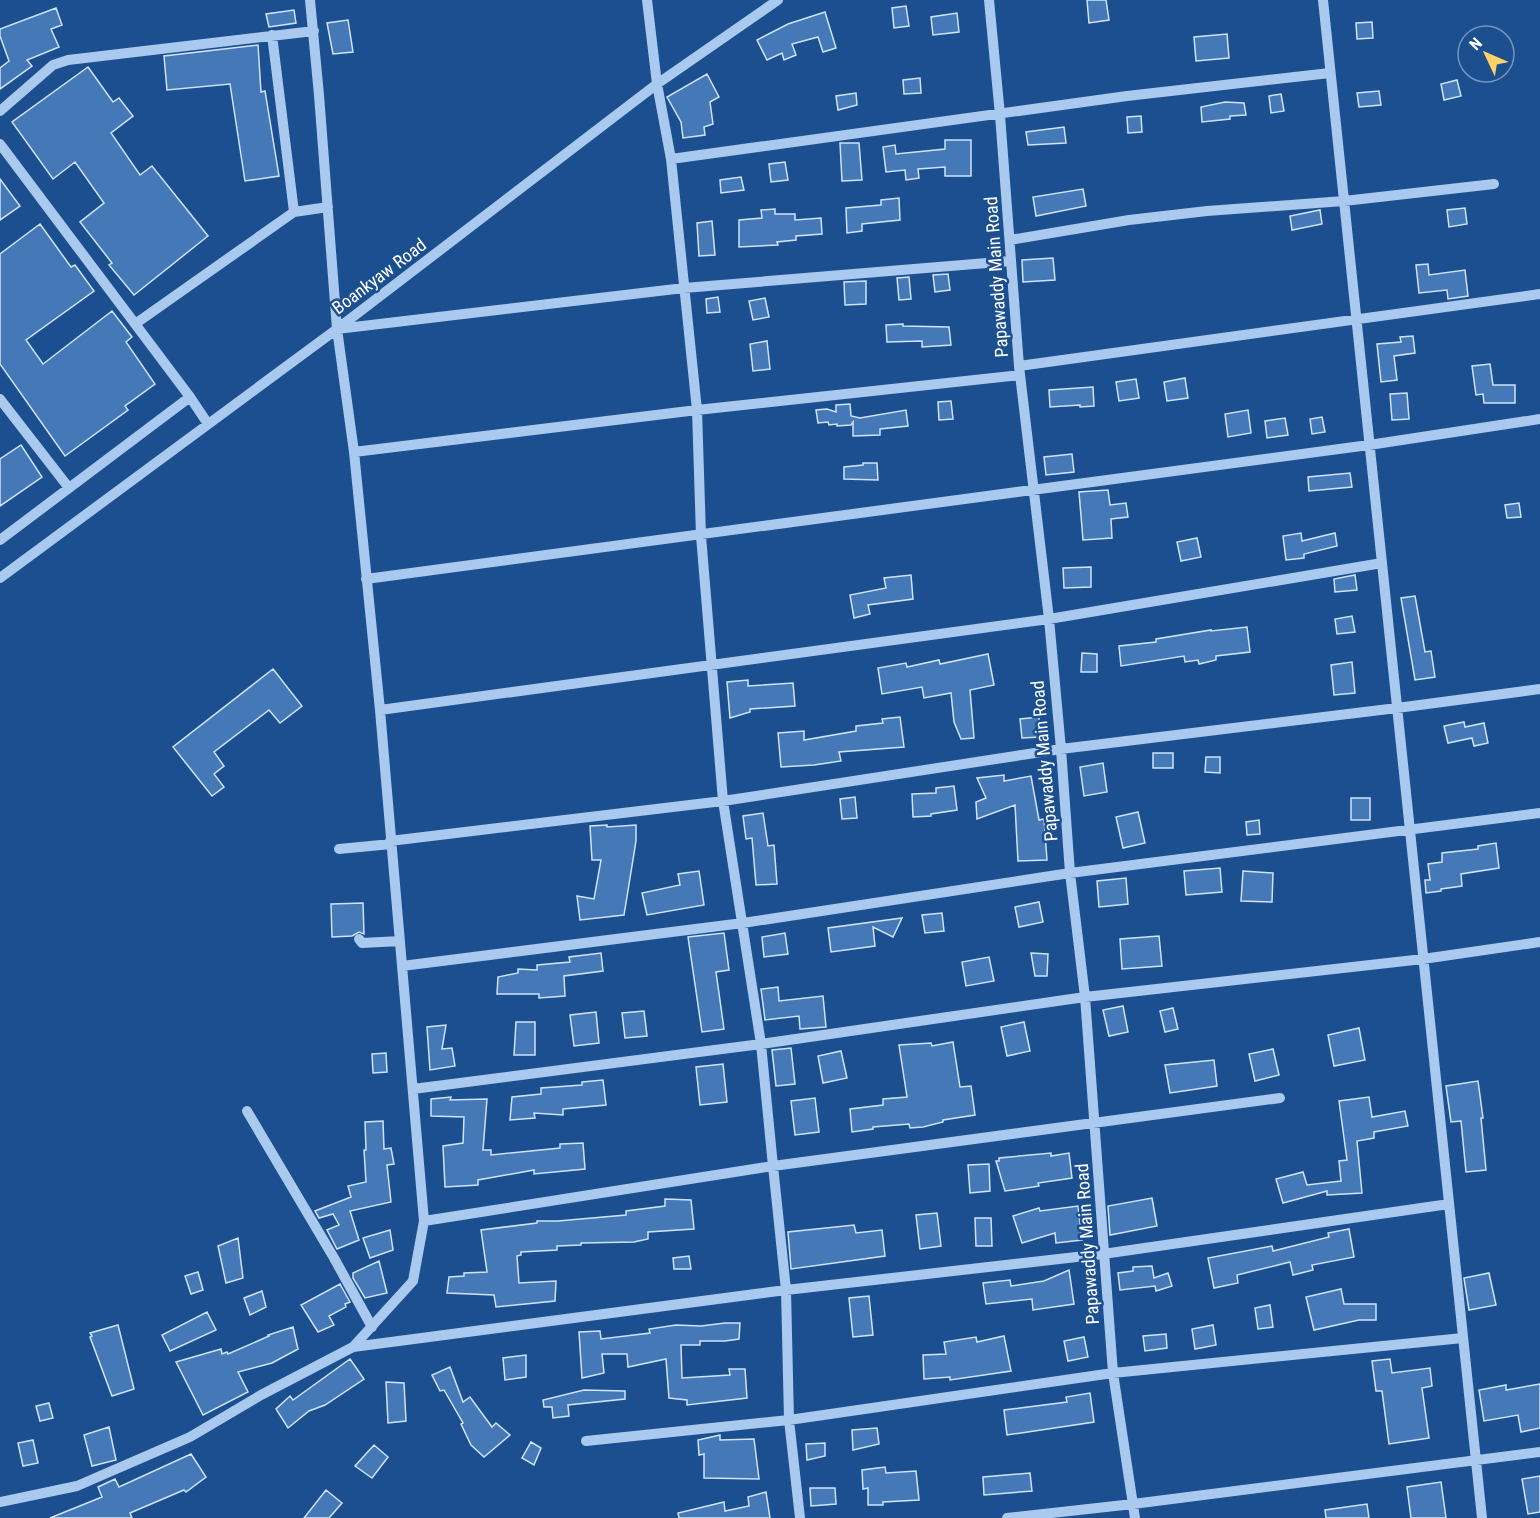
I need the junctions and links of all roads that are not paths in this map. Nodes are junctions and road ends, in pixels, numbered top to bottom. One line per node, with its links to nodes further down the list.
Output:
1 (310, 0): 6 (street)
2 (647, 0): 9 (street)
3 (777, 0): 9 (street, Boankyaw Road)
4 (989, 0): 11 (street, Papawaddy Main Road)
5 (1323, 0): 8 (street)
6 (314, 31): 7 (street); 16 (street)
7 (272, 34): 10 (street); 17 (street)
8 (1330, 73): 11 (street); 15 (street)
9 (657, 84): 13 (street); 24 (street, Boankyaw Road)
10 (0, 111)
11 (1000, 115): 13 (street); 18 (street, Papawaddy Main Road)
12 (0, 144): 23 (street)
13 (671, 159): 20 (street)
14 (1494, 184): 15 (street)
15 (1344, 201): 18 (street); 22 (street)
16 (328, 207): 17 (street); 24 (street)
17 (294, 212): 23 (street)
18 (1010, 240): 19 (street, Papawaddy Main Road)
19 (1011, 261): 20 (street); 25 (street, Papawaddy Main Road)
20 (684, 288): 24 (street); 28 (street)
21 (1540, 294): 22 (street)
22 (1356, 320): 25 (street); 31 (street)
23 (135, 324): 26 (street)
24 (337, 329): 30 (street, Boankyaw Road); 32 (street)
25 (1019, 370): 28 (street); 34 (street, Papawaddy Main Road)
26 (190, 397): 30 (street); 33 (street)
27 (0, 399): 33 (street)
28 (697, 410): 32 (street); 35 (street)
29 (1540, 419): 31 (street)
30 (208, 424): 38 (street, Boankyaw Road)
31 (1369, 445): 34 (street); 37 (street)
32 (354, 452): 39 (street)
33 (69, 488): 36 (street)
34 (1034, 491): 35 (street); 40 (street, Papawaddy Main Road)
35 (701, 536): 39 (street); 41 (street)
36 (0, 540)
37 (1382, 563): 40 (street); 43 (street)
38 (0, 578)
39 (366, 579): 44 (street)
40 (1049, 618): 41 (street); 45 (street, Papawaddy Main Road)
41 (712, 663): 44 (street); 46 (street)
42 (1540, 689): 43 (street)
43 (1397, 708): 45 (street); 48 (street)
44 (380, 710): 49 (street)
45 (1061, 749): 46 (street); 51 (street, Papawaddy Main Road)
46 (723, 801): 49 (street); 52 (street)
47 (1540, 813): 48 (street)
48 (1410, 830): 51 (street); 56 (street)
49 (390, 843): 50 (street); 54 (street)
50 (339, 849)
51 (1070, 873): 52 (street); 58 (street, Papawaddy Main Road)
52 (743, 923): 57 (street); 59 (street)
53 (359, 939): 54 (street)
54 (400, 941): 57 (street)
55 (1540, 942): 56 (street)
56 (1424, 959): 58 (street); 65 (street)
57 (402, 966): 60 (street)
58 (1085, 997): 59 (street); 63 (street, Papawaddy Main Road)
59 (761, 1044): 60 (street); 64 (street)
60 (413, 1089): 66 (street)
61 (1280, 1098): 63 (street)
62 (246, 1111): 69 (street)
63 (1095, 1122): 64 (street); 67 (street, Papawaddy Main Road)
64 (773, 1166): 66 (street); 68 (street)
65 (1449, 1204): 67 (street); 70 (street)
66 (424, 1221): 69 (street)
67 (1103, 1254): 68 (street); 72 (street, Papawaddy Main Road)
68 (786, 1290): 71 (street); 73 (street)
69 (372, 1327): 71 (street)
70 (1463, 1338): 72 (street); 76 (street)
71 (353, 1347): 77 (street)
72 (1113, 1373): 73 (street); 78 (street, Papawaddy Main Road)
73 (789, 1420): 74 (street); 79 (street)
74 (586, 1441)
75 (1540, 1452): 76 (street)
76 (1476, 1460): 78 (street); 82 (street)
77 (0, 1502)
78 (1133, 1504): 80 (street); 81 (street, Papawaddy Main Road)
79 (800, 1518)
80 (1007, 1518)
81 (1135, 1518)
82 (1482, 1518)

